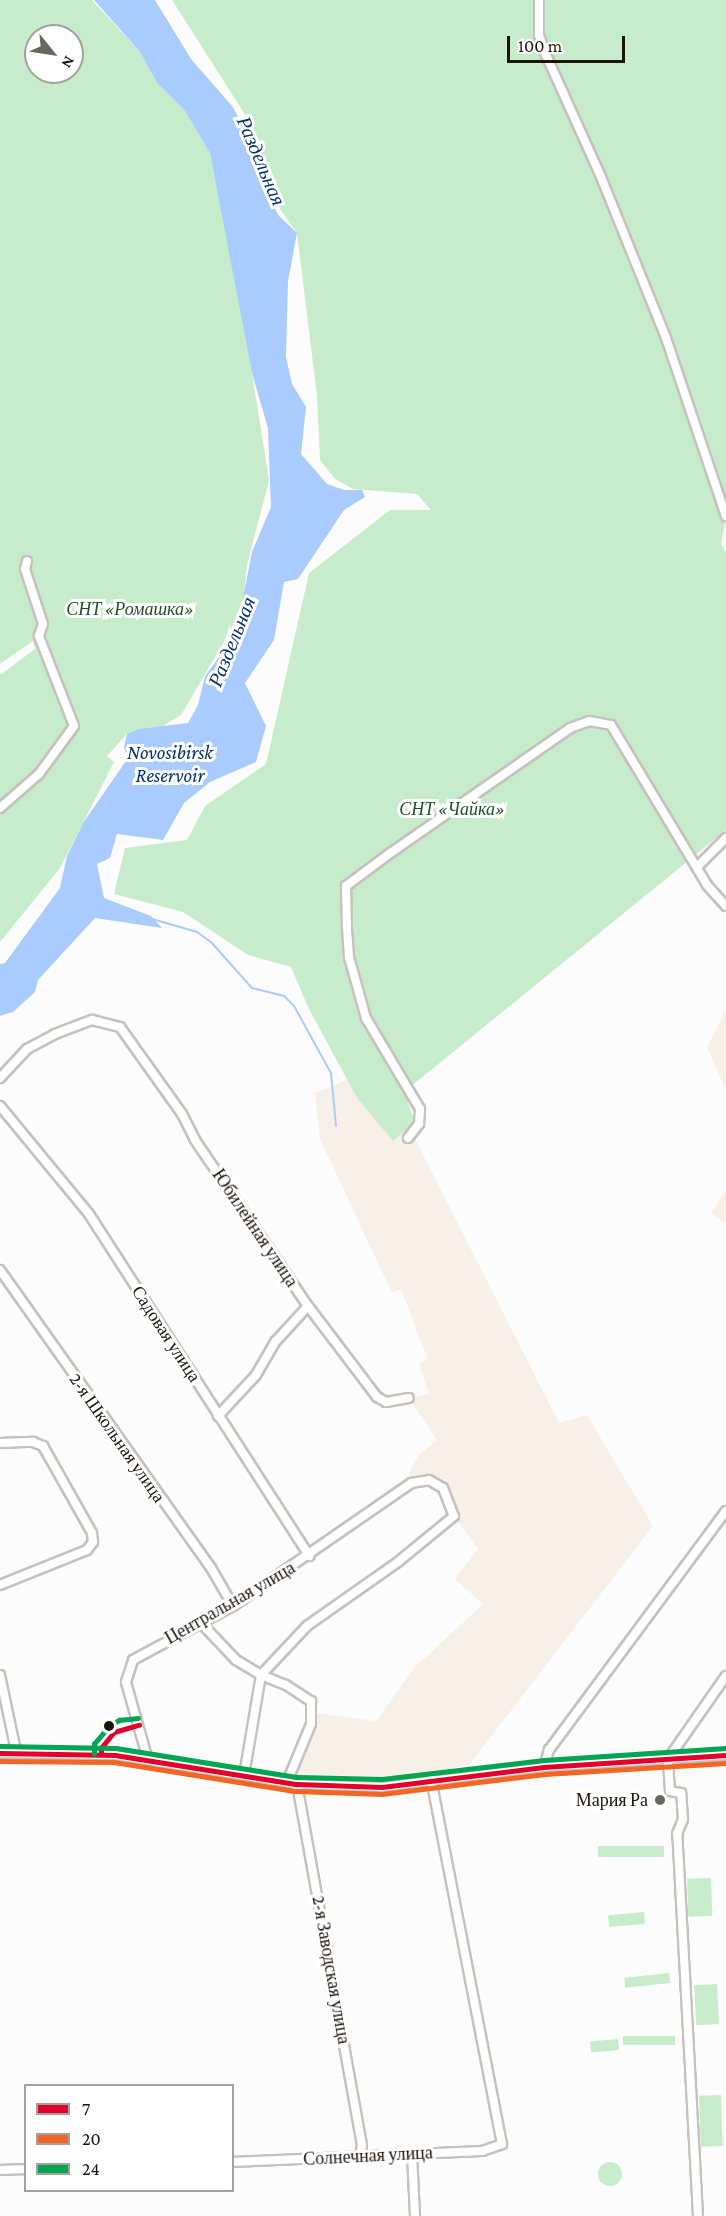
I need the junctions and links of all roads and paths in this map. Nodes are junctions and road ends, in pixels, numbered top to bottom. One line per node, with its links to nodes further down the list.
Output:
1 (539, 0): 2 (street)
2 (726, 516)
3 (27, 561): 4 (street)
4 (0, 807)
5 (726, 838): 6 (street)
6 (697, 867): 7 (street); 10 (street)
7 (726, 906)
8 (0, 1078): 12 (street, Юбилейная улица)
9 (0, 1106): 14 (street, Садовая улица)
10 (408, 1138)
11 (0, 1270): 19 (street, 2-я Школьная улица)
12 (308, 1306): 13 (street, Юбилейная улица); 14 (street)
13 (409, 1398)
14 (218, 1416): 17 (street, Садовая улица)
15 (0, 1443): 18 (street)
16 (726, 1511): 29 (street)
17 (309, 1556): 19 (street, Центральная улица); 22 (street, Центральная улица)
18 (0, 1585)
19 (233, 1606): 20 (street, Центральная улица)
20 (201, 1623): 22 (street); 28 (street, Центральная улица)
21 (0, 1675): 24 (street)
22 (261, 1675): 30 (street); 32 (street)
23 (726, 1676): 27 (street)
24 (16, 1751): 25 (street); 28 (street)
25 (0, 1753)
26 (726, 1755): 27 (street)
27 (668, 1759): 29 (street); 40 (street)
28 (148, 1760): 30 (street)
29 (544, 1767): 31 (street)
30 (244, 1775): 32 (street)
31 (431, 1779): 33 (street); 34 (street, Солнечная улица)
32 (287, 1782): 33 (street)
33 (297, 1784): 35 (street, 2-я Заводская улица)
34 (412, 2154): 35 (street, Солнечная улица); 39 (street)
35 (360, 2156): 36 (street, Солнечная улица)
36 (234, 2162)
37 (24, 2169): 38 (street)
38 (0, 2170)
39 (415, 2216)
40 (698, 2216)

